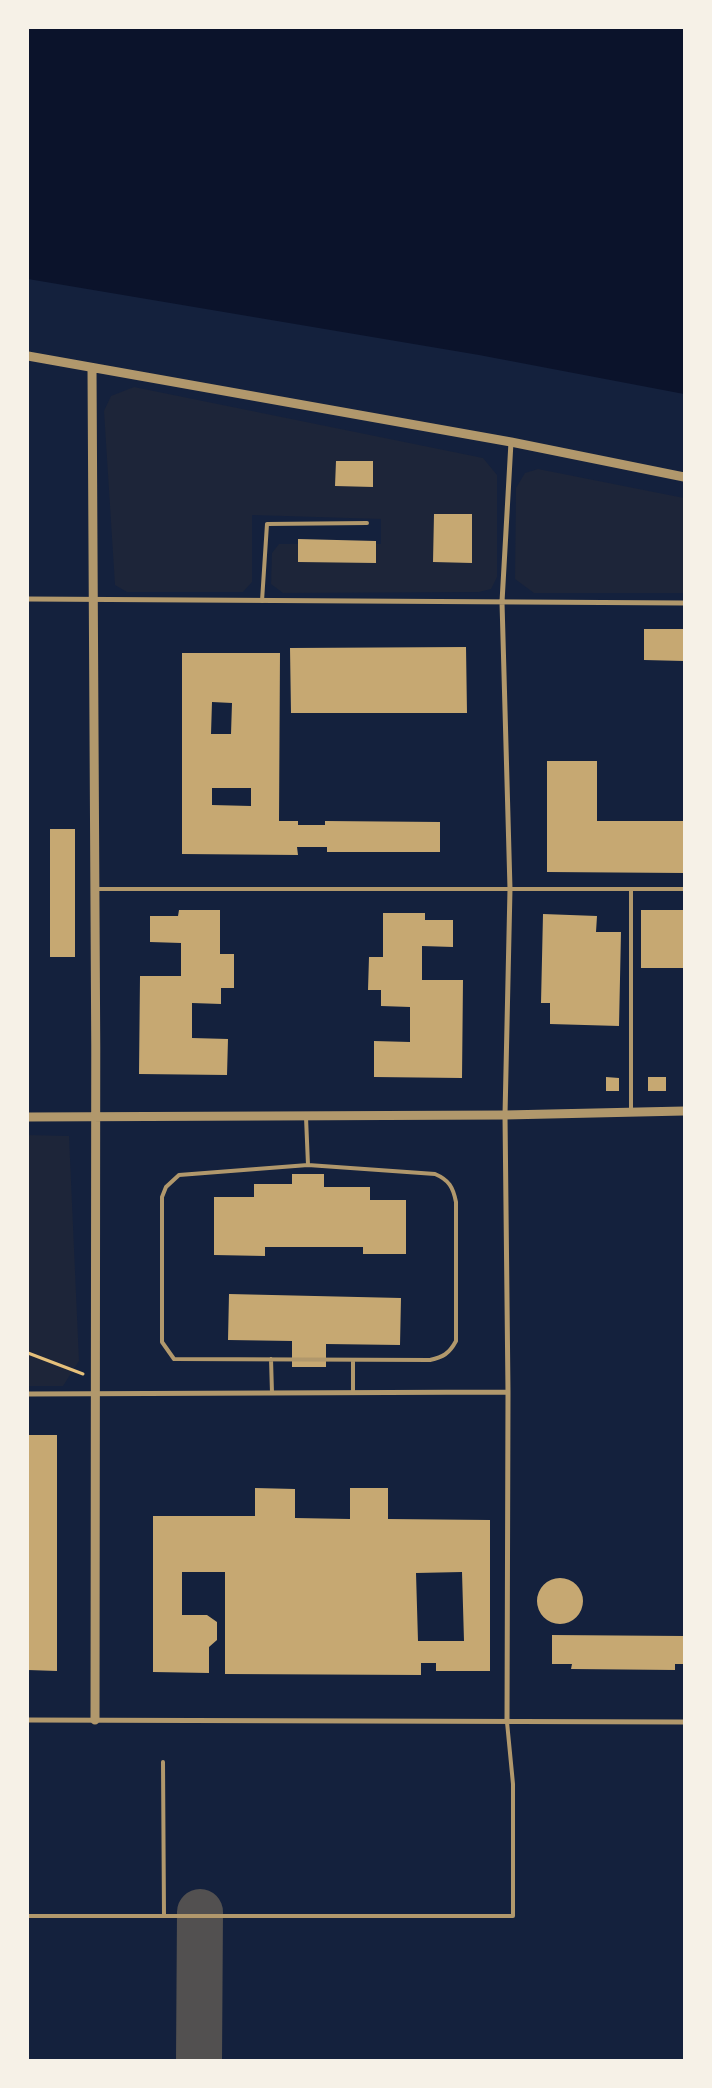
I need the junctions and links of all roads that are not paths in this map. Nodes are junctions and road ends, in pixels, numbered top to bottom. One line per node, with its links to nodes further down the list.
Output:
1 (28, 356): 2 (street)
2 (92, 368): 3 (street); 7 (street)
3 (511, 442): 4 (street); 9 (street)
4 (684, 476)
5 (367, 524): 8 (lane)
6 (28, 599): 7 (street)
7 (94, 600): 8 (street); 11 (street)
8 (262, 601): 9 (street)
9 (502, 602): 10 (street); 12 (street)
10 (684, 603)
11 (97, 889): 12 (lane); 17 (street)
12 (510, 889): 13 (lane); 18 (street)
13 (631, 889): 14 (lane); 15 (lane)
14 (684, 889)
15 (631, 1111): 16 (street); 18 (street)
16 (684, 1111)
17 (94, 1116): 19 (street); 20 (street); 28 (street)
18 (505, 1116): 20 (street); 24 (street)
19 (28, 1117)
20 (306, 1117): 21 (lane)
21 (308, 1165): 22 (lane); 23 (lane)
22 (272, 1359): 23 (lane); 25 (lane)
23 (353, 1360): 26 (lane)
24 (508, 1392): 26 (street); 31 (street)
25 (272, 1393): 26 (street); 28 (street)
26 (353, 1393)
27 (28, 1394): 28 (street)
28 (96, 1394): 30 (street)
29 (28, 1720): 30 (street)
30 (95, 1720): 31 (street)
31 (507, 1722): 32 (street); 35 (lane)
32 (684, 1722)
33 (163, 1762): 35 (lane)
34 (28, 1916): 35 (lane)
35 (164, 1916)

